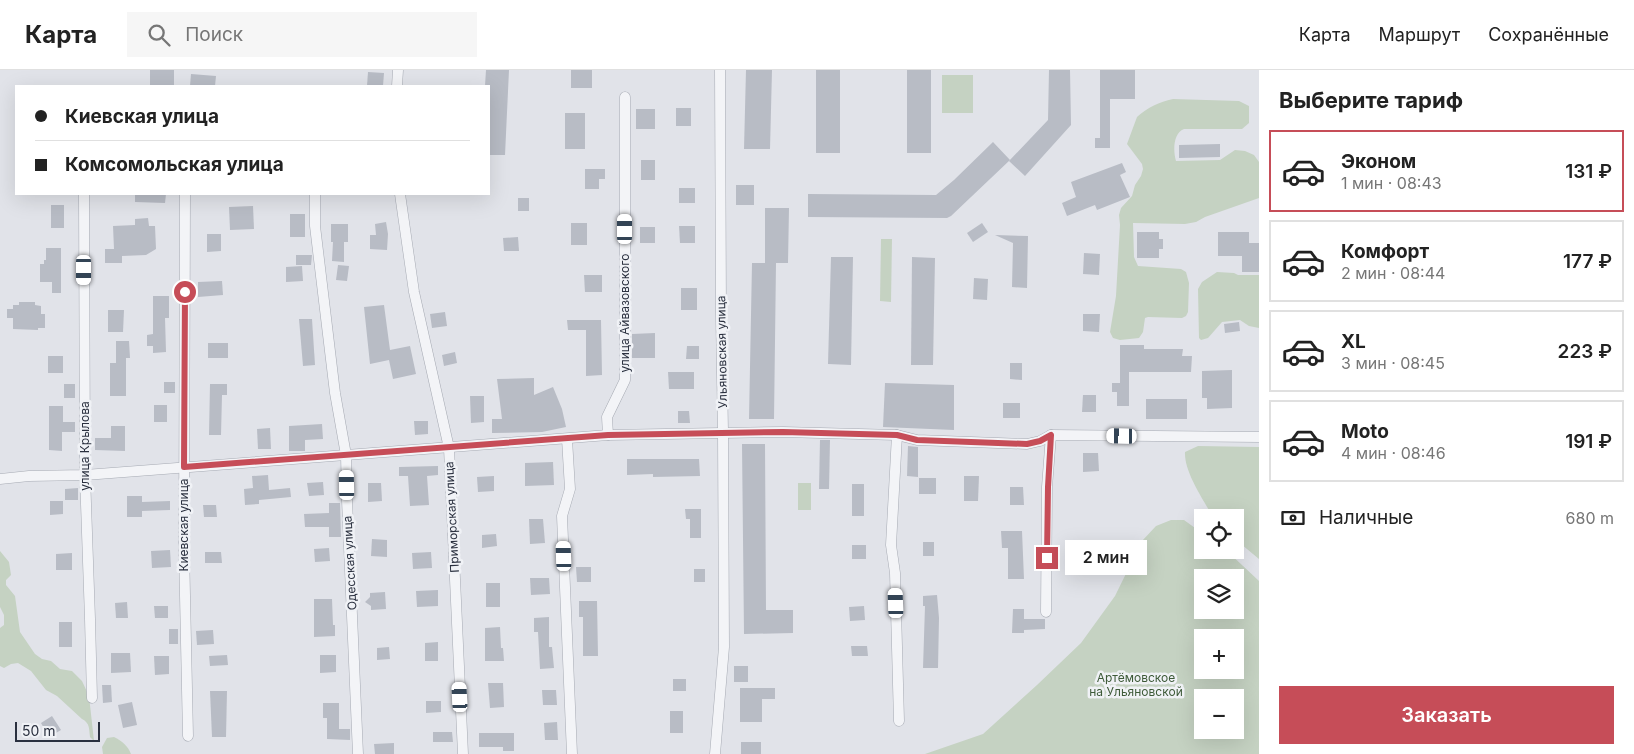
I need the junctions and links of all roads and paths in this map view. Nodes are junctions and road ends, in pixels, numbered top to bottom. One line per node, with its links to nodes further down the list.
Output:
1 (398, 70): 3 (street)
2 (720, 70): 9 (street, Ульяновская улица)
3 (397, 85)
4 (625, 97): 10 (street, улица Айвазовского)
5 (84, 195): 18 (street, улица Крылова)
6 (185, 195): 17 (street, Киевская улица)
7 (315, 195): 16 (street, Одесская улица)
8 (400, 195): 15 (street, Приморская улица)
9 (723, 432): 10 (street); 11 (street); 27 (street, Ульяновская улица)
10 (608, 435): 14 (street)
11 (897, 435): 12 (street); 22 (street)
12 (1051, 435): 13 (street); 20 (street)
13 (1259, 437)
14 (567, 439): 15 (street); 26 (street)
15 (449, 448): 16 (street); 25 (street, Приморская улица)
16 (346, 455): 17 (street); 24 (street, Одесская улица)
17 (184, 467): 18 (street); 23 (street, Киевская улица)
18 (85, 475): 19 (street); 21 (street, улица Крылова)
19 (0, 479)
20 (1046, 612)
21 (92, 698)
22 (900, 721)
23 (188, 736)
24 (358, 754)
25 (462, 754)
26 (572, 754)
27 (715, 754)

